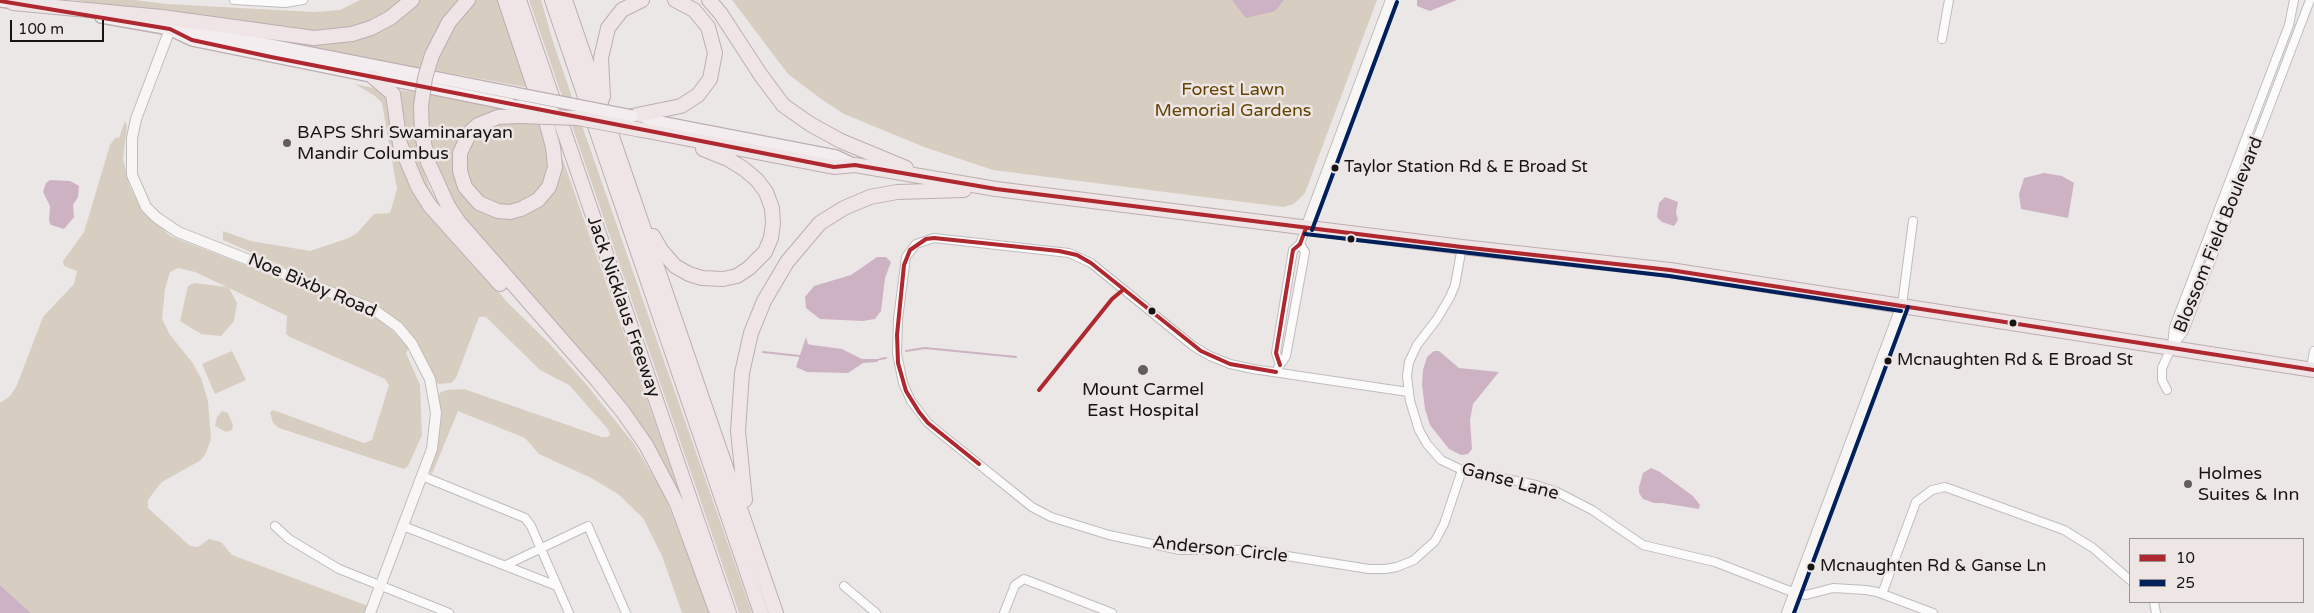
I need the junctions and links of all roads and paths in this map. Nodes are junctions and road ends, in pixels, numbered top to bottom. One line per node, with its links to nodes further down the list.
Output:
1 (234, 0): 2 (street)
2 (250, 0): 3 (street)
3 (303, 0)
4 (412, 0): 17 (highway)
5 (468, 0): 34 (highway, bridge)
6 (505, 0): 21 (highway)
7 (519, 0): 60 (highway, Jack Nicklaus Freeway)
8 (552, 0): 61 (highway, Jack Nicklaus Freeway)
9 (565, 0): 22 (highway)
10 (642, 0): 22 (highway)
11 (675, 0): 23 (highway)
12 (709, 0): 26 (highway)
13 (1390, 0): 30 (street)
14 (1949, 0): 19 (street)
15 (2294, 0): 35 (street, Blossom Field Boulevard)
16 (2310, 0): 35 (street, Blossom Field Boulevard)
17 (7, 2): 18 (main road)
18 (170, 29): 20 (main road); 23 (main road, bridge); 42 (street, Noe Bixby Road)
19 (1942, 39)
20 (373, 77): 21 (main road); 34 (highway)
21 (519, 111): 24 (highway, bridge)
22 (604, 115): 28 (highway)
23 (632, 116): 25 (main road)
24 (642, 130): 25 (highway); 28 (highway)
25 (855, 165): 26 (highway)
26 (929, 178): 27 (highway)
27 (996, 189): 30 (highway); 45 (highway)
28 (632, 193): 45 (highway)
29 (1913, 221): 33 (street)
30 (1306, 228): 31 (street); 32 (highway)
31 (1300, 244): 37 (street); 37 (street)
32 (1462, 247): 33 (highway); 40 (street, Ganse Lane)
33 (1902, 305): 35 (highway); 52 (street)
34 (548, 325): 59 (highway)
35 (2171, 348): 38 (highway); 39 (street)
36 (2314, 351): 38 (street)
37 (1278, 369): 40 (street, Anderson Circle); 41 (street, Anderson Circle)
38 (2312, 369)
39 (2167, 390)
40 (1408, 392): 41 (street, Ganse Lane)
41 (1462, 470): 52 (street, Ganse Lane)
42 (422, 476): 44 (street, Noe Bixby Road); 46 (street)
43 (275, 526): 49 (street)
44 (403, 526): 47 (street); 49 (street, Noe Bixby Road)
45 (748, 526): 62 (highway)
46 (541, 549): 47 (street); 50 (street); 58 (street)
47 (506, 565): 50 (street)
48 (2129, 579): 53 (street)
49 (380, 586): 55 (street, Noe Bixby Road); 56 (street)
50 (557, 586): 57 (street)
51 (844, 586): 63 (street)
52 (1795, 593): 53 (street); 65 (street)
53 (1882, 594): 66 (street)
54 (1108, 612): 64 (street)
55 (370, 613)
56 (449, 613)
57 (570, 613)
58 (626, 613)
59 (717, 613)
60 (729, 613)
61 (761, 613)
62 (776, 613)
63 (876, 613)
64 (1004, 613)
65 (1787, 613)
66 (1933, 613)

